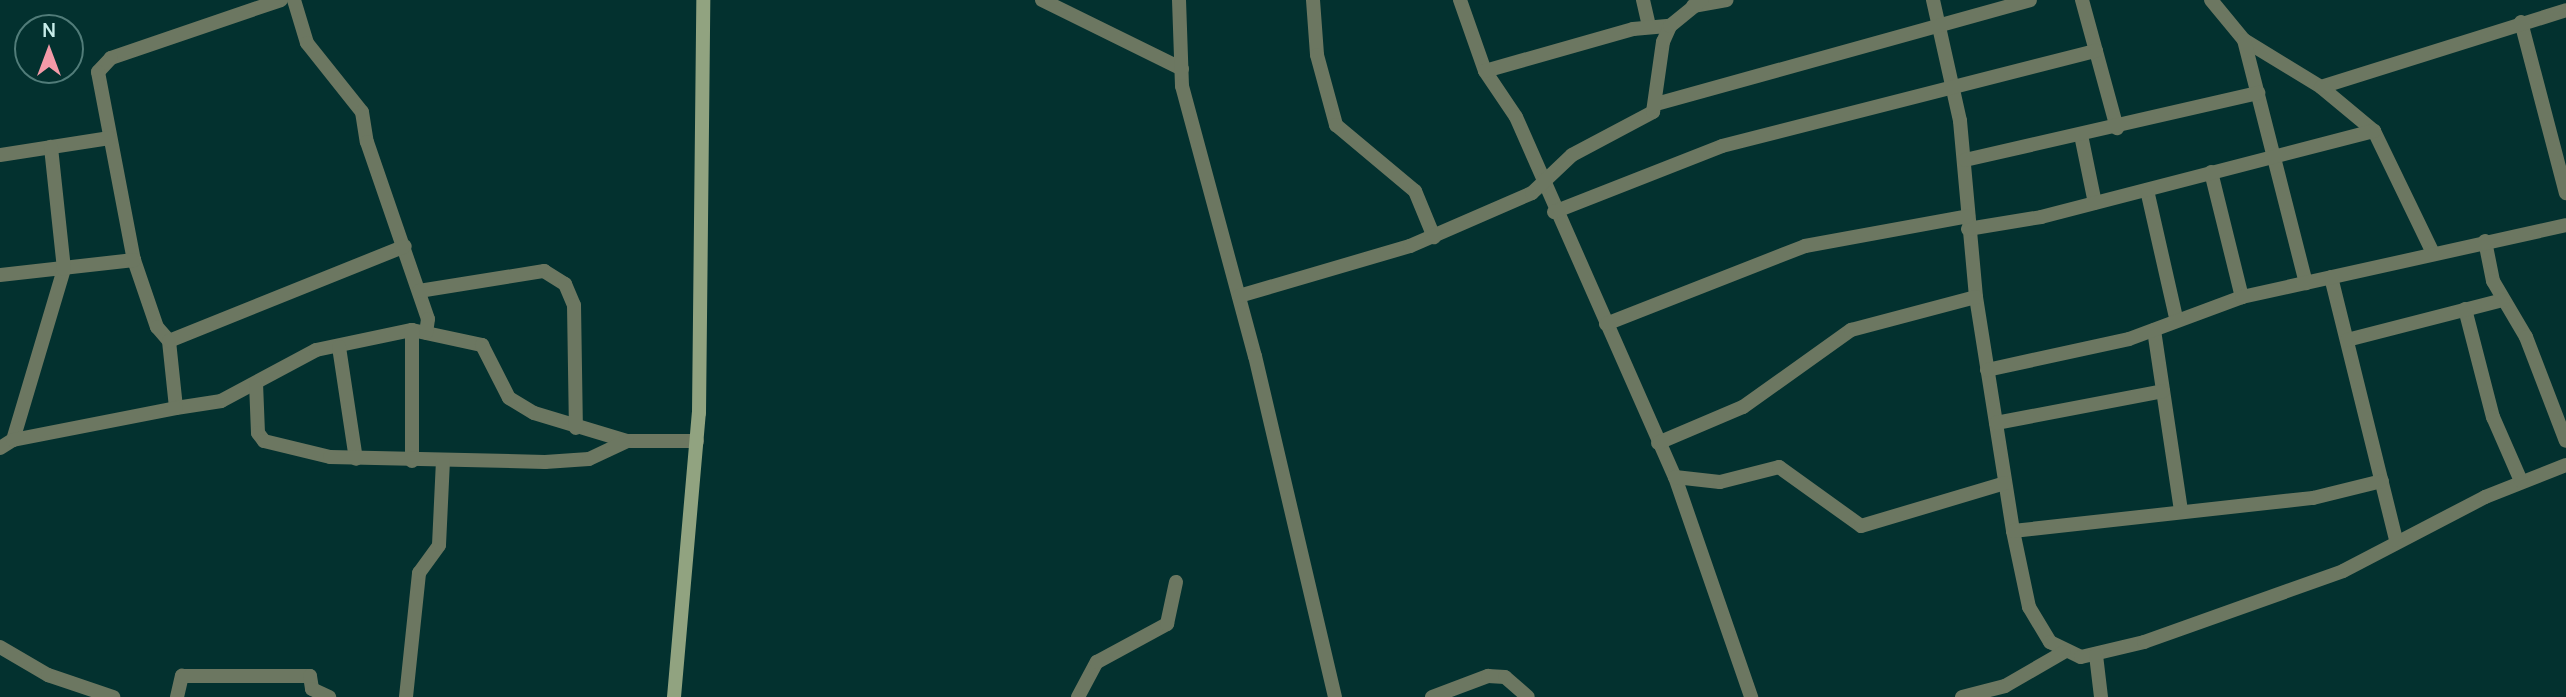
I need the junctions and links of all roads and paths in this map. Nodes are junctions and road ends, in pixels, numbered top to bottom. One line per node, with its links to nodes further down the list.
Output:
1 (281, 0): 31 (street)
2 (294, 0): 46 (street)
3 (703, 0): 74 (street)
4 (1042, 0): 22 (street)
5 (1179, 0): 22 (street)
6 (1313, 0): 44 (street)
7 (1460, 0): 23 (street)
8 (1643, 0): 18 (street)
9 (1726, 0): 14 (street)
10 (1933, 0): 17 (street)
11 (2030, 0): 17 (street)
12 (2082, 0): 21 (street)
13 (2211, 0): 20 (street)
14 (1697, 3): 19 (street)
15 (2566, 10): 16 (street)
16 (2522, 22): 24 (street); 39 (street)
17 (1938, 24): 25 (street); 27 (street)
18 (1649, 26): 19 (street); 23 (street)
19 (1670, 26): 27 (street)
20 (2244, 40): 24 (street); 26 (street)
21 (2096, 51): 25 (street); 28 (street)
22 (1182, 69): 54 (street)
23 (1485, 71): 37 (street)
24 (2321, 87): 29 (street)
25 (1952, 88): 35 (street); 41 (street)
26 (2258, 93): 28 (street); 34 (street)
27 (1656, 104): 37 (street)
28 (2117, 128): 30 (street)
29 (2374, 131): 34 (street); 47 (street)
30 (2081, 135): 35 (street); 40 (street)
31 (110, 138): 32 (street); 48 (street)
32 (51, 147): 33 (street); 49 (street)
33 (0, 155)
34 (2274, 155): 36 (street); 52 (street)
35 (1965, 160): 42 (street)
36 (2211, 172): 38 (street); 56 (street)
37 (1543, 186): 41 (street); 44 (street)
38 (2147, 190): 40 (street); 59 (street)
39 (2566, 193)
40 (2095, 203): 42 (street)
41 (1554, 212): 60 (street)
42 (1968, 223): 55 (street); 60 (street)
43 (2566, 225): 45 (street)
44 (1434, 237): 54 (street)
45 (2485, 241): 47 (street); 57 (street)
46 (405, 246): 53 (street); 64 (street)
47 (2432, 251): 51 (street)
48 (134, 260): 49 (street); 64 (street)
49 (64, 269): 50 (street); 72 (street)
50 (0, 275)
51 (2331, 277): 52 (street); 63 (street)
52 (2306, 283): 56 (street)
53 (419, 291): 62 (street); 71 (street)
54 (1239, 296): 99 (street)
55 (1976, 297): 66 (street); 76 (street)
56 (2242, 297): 59 (street)
57 (2503, 300): 58 (street); 75 (street)
58 (2465, 309): 63 (street); 84 (street)
59 (2176, 318): 61 (street)
60 (1605, 324): 76 (street)
61 (2154, 330): 66 (street); 68 (street)
62 (419, 332): 65 (street); 71 (street); 79 (street)
63 (2347, 340): 83 (street)
64 (169, 341): 69 (street)
65 (339, 347): 67 (street); 78 (street)
66 (1987, 370): 70 (street)
67 (256, 383): 69 (street); 78 (street)
68 (2163, 391): 70 (street); 86 (street)
69 (176, 408): 72 (street)
70 (1996, 423): 85 (street)
71 (576, 428): 73 (street)
72 (13, 440): 77 (street)
73 (627, 441): 74 (street); 80 (street)
74 (697, 441): 97 (street)
75 (2566, 441)
76 (1658, 443): 82 (street)
77 (0, 448)
78 (356, 459): 79 (street)
79 (412, 461): 80 (street)
80 (443, 461): 96 (street)
81 (2566, 466): 84 (street)
82 (1675, 477): 85 (street); 102 (street)
83 (2382, 481): 86 (street); 88 (street)
84 (2522, 481): 88 (street)
85 (2005, 483): 87 (street)
86 (2180, 511): 87 (street)
87 (2013, 531): 91 (street)
88 (2396, 540): 92 (street)
89 (1177, 582): 98 (street)
90 (0, 647): 93 (street)
91 (2064, 652): 92 (street); 103 (street)
92 (2096, 656): 104 (street)
93 (113, 697)
94 (177, 697): 95 (street)
95 (329, 697)
96 (406, 697)
97 (674, 697)
98 (1078, 697)
99 (1335, 697)
100 (1432, 697): 101 (street)
101 (1528, 697)
102 (1751, 697)
103 (1962, 697)
104 (2101, 697)

